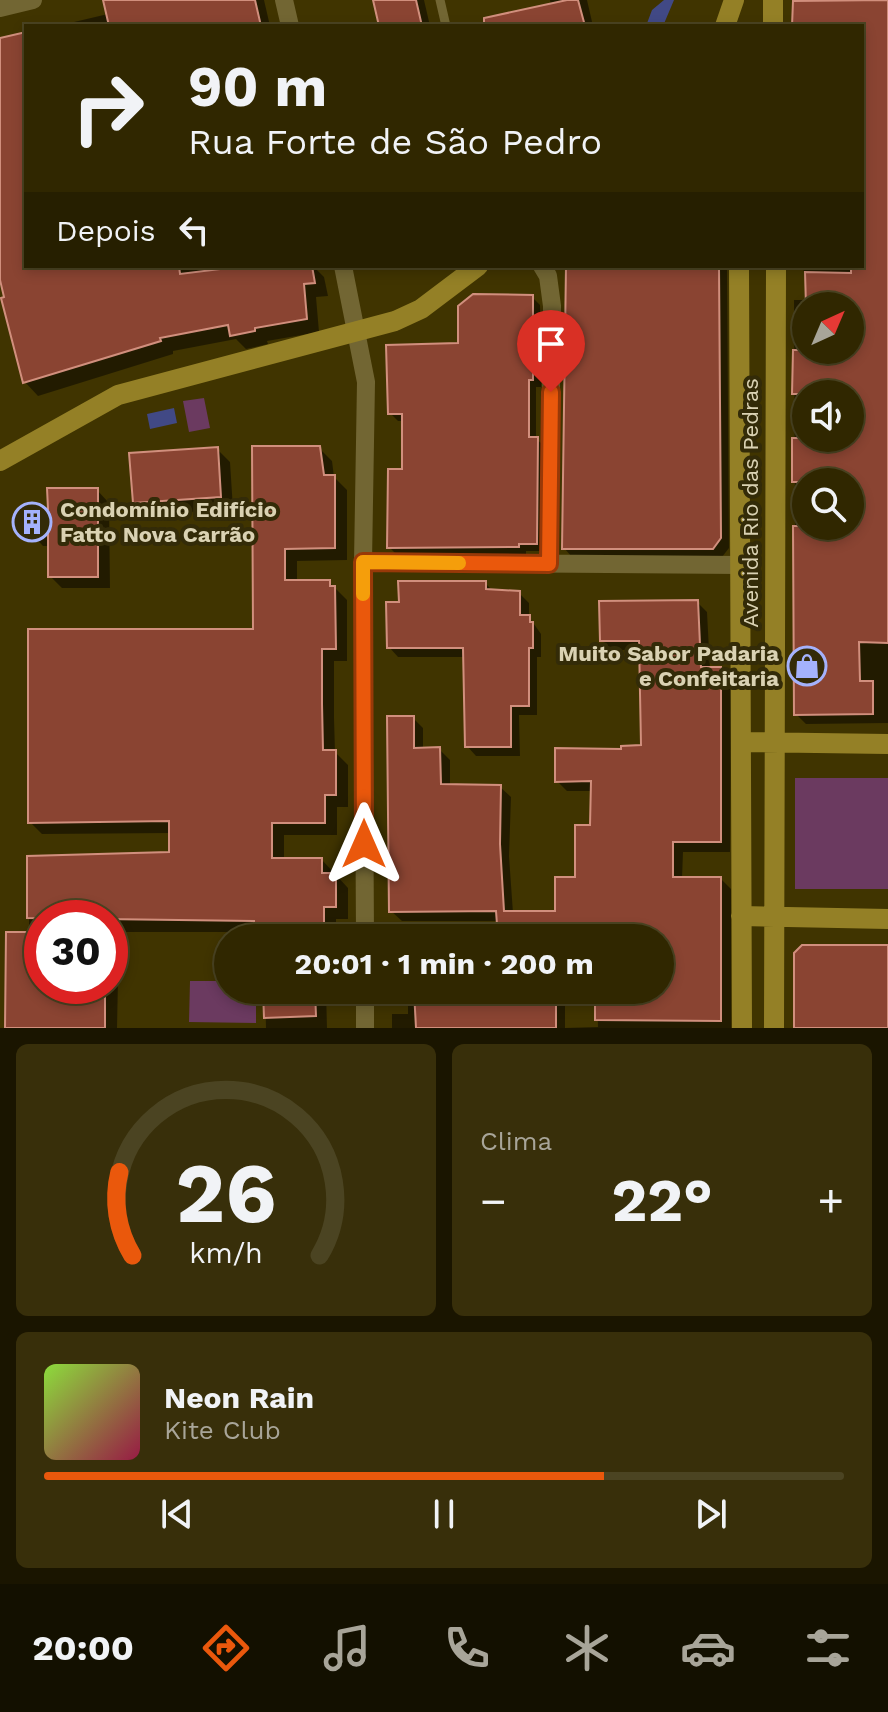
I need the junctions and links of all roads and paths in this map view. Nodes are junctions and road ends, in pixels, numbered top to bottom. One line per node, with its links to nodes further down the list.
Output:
1 (33, 0): 6 (street)
2 (284, 0): 7 (street)
3 (440, 0): 8 (lane)
4 (735, 0): 9 (main road); 10 (main road)
5 (773, 0): 11 (main road)
6 (0, 8)
7 (290, 24)
8 (446, 24)
9 (726, 24)
10 (737, 24)
11 (773, 24)
12 (343, 268): 17 (street)
13 (475, 268): 17 (main road)
14 (543, 268): 20 (street)
15 (739, 268): 21 (main road, Avenida Rio das Pedras)
16 (776, 268): 23 (main road, Avenida Rio das Pedras)
17 (358, 332): 18 (main road); 19 (street)
18 (0, 461)
19 (363, 562): 20 (street); 28 (street)
20 (549, 564): 21 (street)
21 (741, 565): 22 (main road, Avenida Rio das Pedras)
22 (741, 742): 23 (main road); 25 (main road, Avenida Rio das Pedras)
23 (773, 743): 24 (main road); 26 (main road, Avenida Rio das Pedras)
24 (888, 744)
25 (741, 916): 26 (main road); 31 (main road, Avenida Rio das Pedras)
26 (774, 917): 27 (main road); 32 (main road, Avenida Rio das Pedras)
27 (888, 919)
28 (365, 924)
29 (365, 1004): 30 (street)
30 (365, 1028)
31 (742, 1028)
32 (774, 1028)

